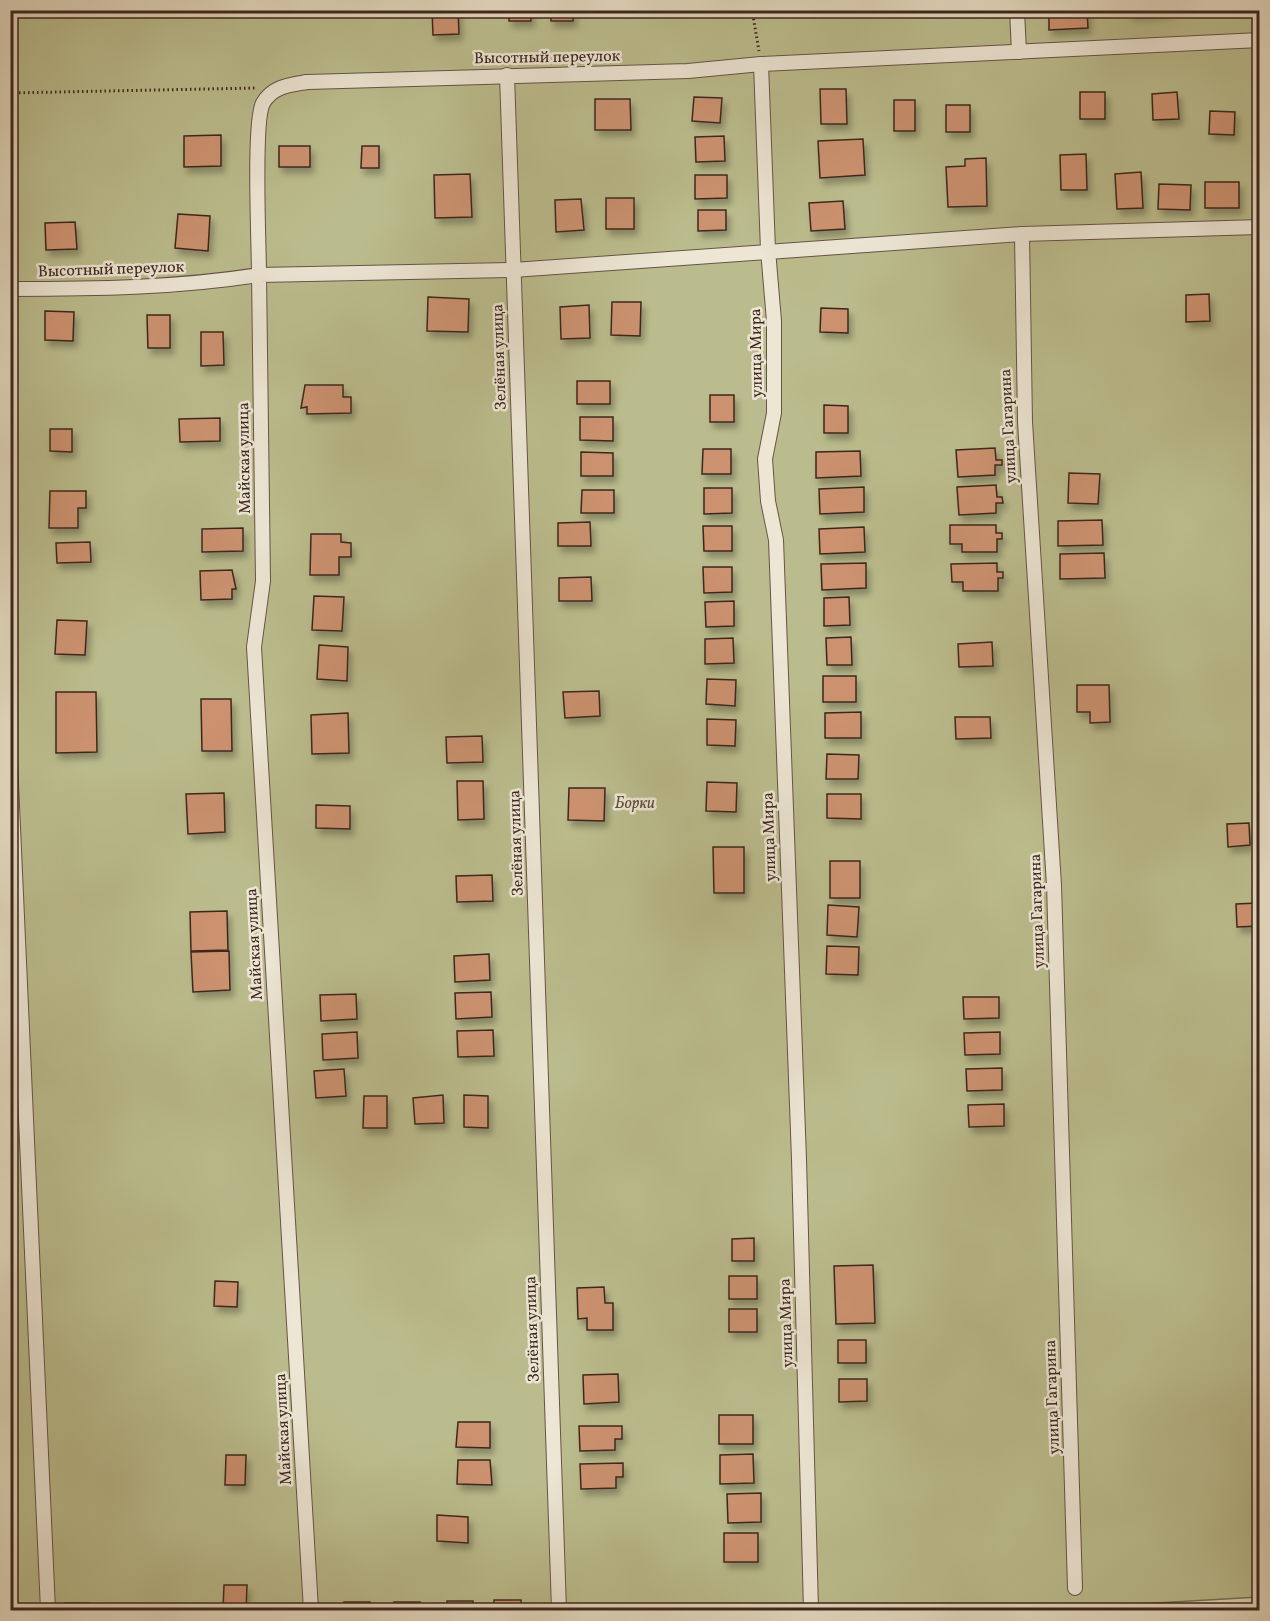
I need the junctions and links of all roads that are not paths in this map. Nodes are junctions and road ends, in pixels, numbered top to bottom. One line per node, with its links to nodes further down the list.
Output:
1 (1017, 10): 3 (street)
2 (1260, 40): 3 (street, Высотный переулок)
3 (1019, 52): 4 (street, Высотный переулок)
4 (761, 64): 5 (street, Высотный переулок); 8 (street, улица Мира)
5 (507, 75): 9 (street, Зелёная улица); 10 (street, Высотный переулок)
6 (1260, 227): 7 (street, Высотный переулок)
7 (1022, 234): 8 (street, Высотный переулок); 13 (street, улица Гагарина)
8 (768, 250): 9 (street, Высотный переулок); 17 (street, улица Мира)
9 (513, 270): 10 (street, Высотный переулок); 16 (street, Зелёная улица)
10 (259, 275): 11 (street, Высотный переулок); 15 (street, Майская улица)
11 (10, 289)
12 (10, 761): 14 (street)
13 (1075, 1588)
14 (48, 1611)
15 (311, 1611)
16 (559, 1611)
17 (811, 1611)

